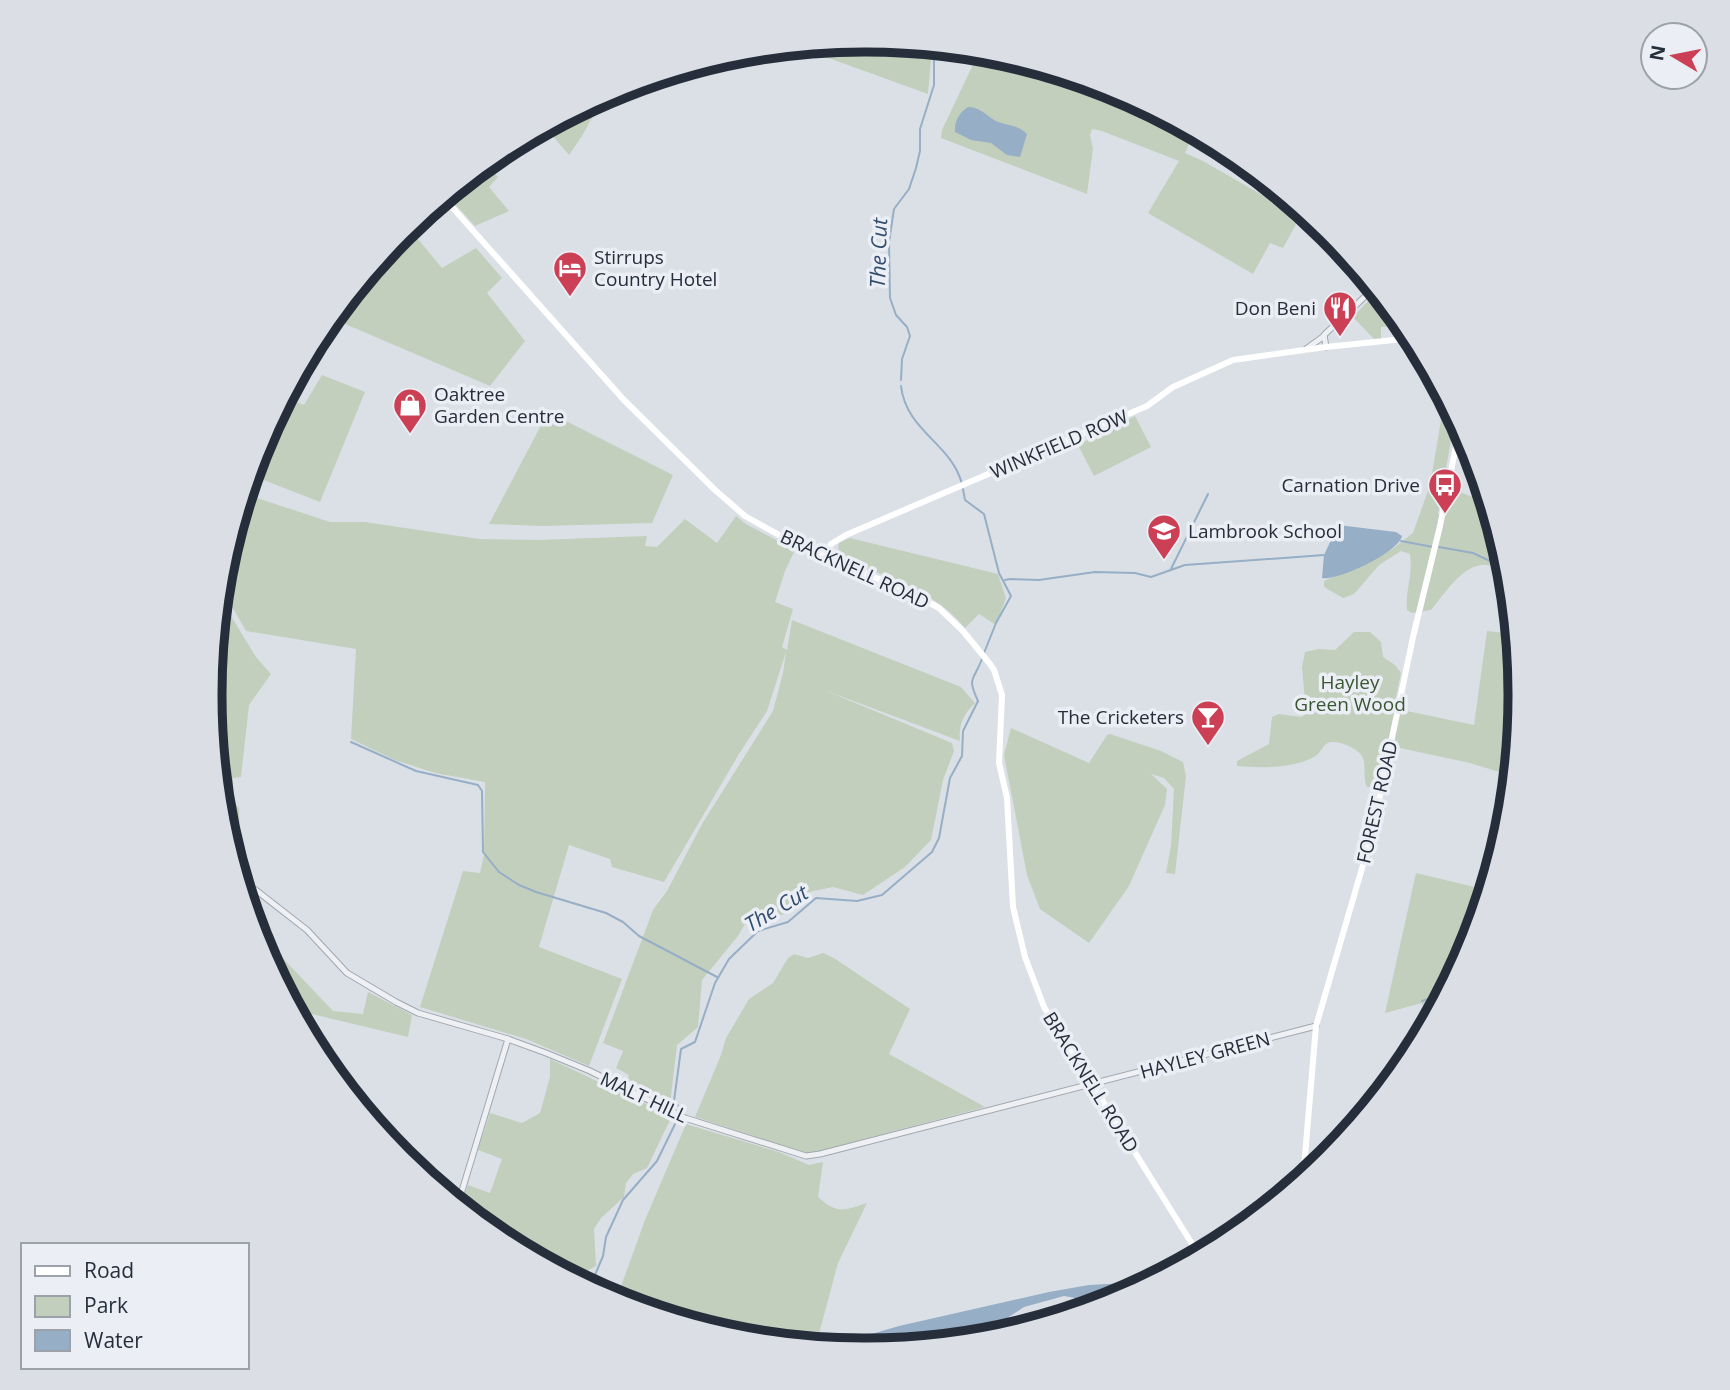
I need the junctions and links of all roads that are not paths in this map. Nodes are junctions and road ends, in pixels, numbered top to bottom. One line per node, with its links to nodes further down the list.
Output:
1 (450, 205): 8 (main road, BRACKNELL ROAD)
2 (1367, 294): 3 (street)
3 (1324, 335): 5 (street); 6 (street)
4 (1400, 339): 5 (main road, WINKFIELD ROW)
5 (1325, 346): 6 (main road, WINKFIELD ROW)
6 (1304, 351): 8 (main road, WINKFIELD ROW)
7 (1456, 443): 10 (main road, FOREST ROAD)
8 (823, 557): 12 (main road, BRACKNELL ROAD)
9 (252, 887): 11 (street, MALT HILL)
10 (1316, 1026): 12 (street, HAYLEY GREEN); 13 (main road, FOREST ROAD)
11 (509, 1039): 12 (street, MALT HILL); 14 (street)
12 (1093, 1084): 15 (main road, BRACKNELL ROAD)
13 (1304, 1163)
14 (461, 1194)
15 (1193, 1246)

